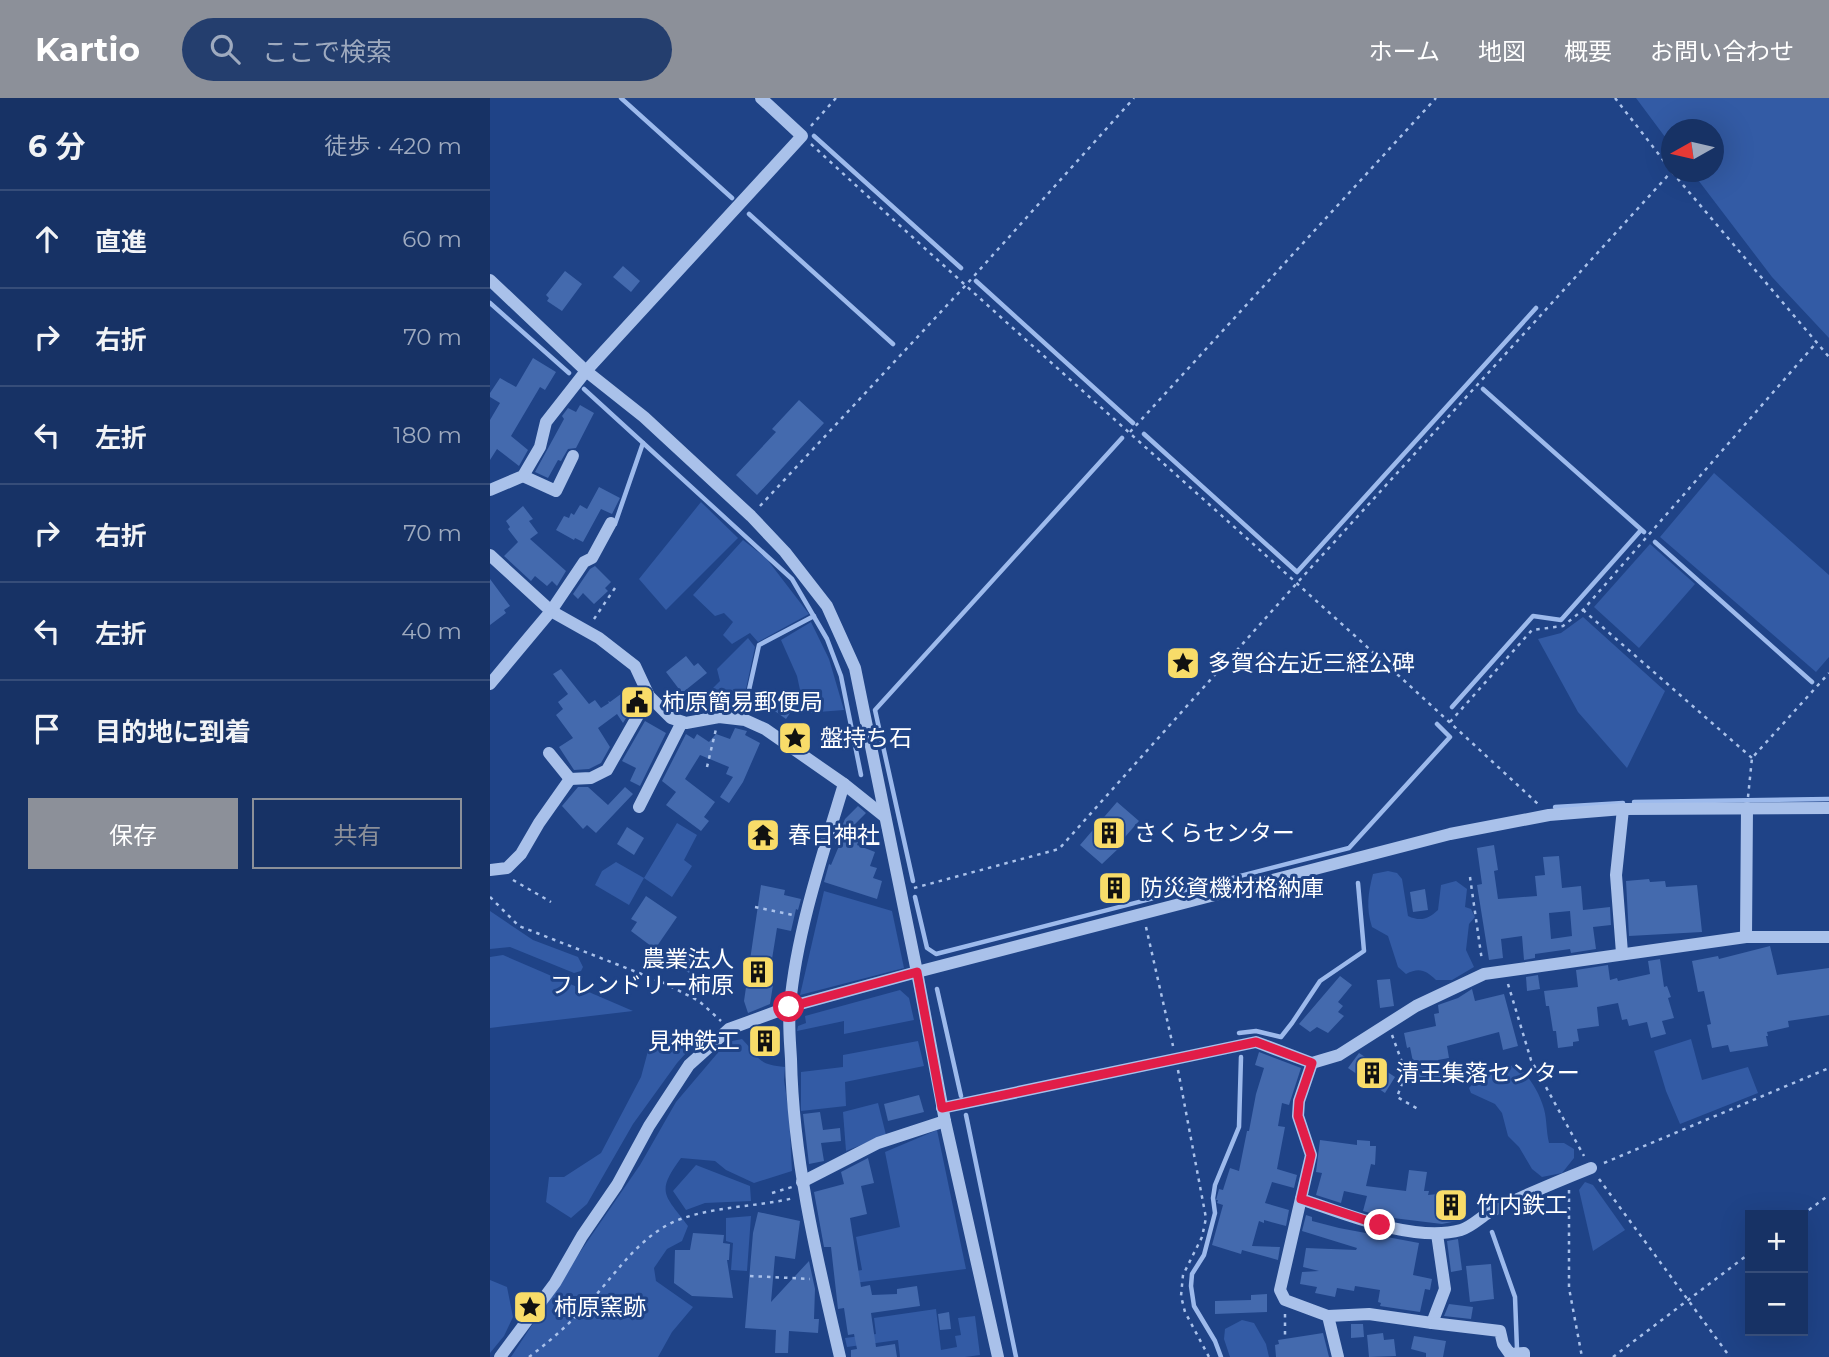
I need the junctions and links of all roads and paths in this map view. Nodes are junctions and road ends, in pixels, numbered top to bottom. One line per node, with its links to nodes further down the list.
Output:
1 (761, 98): 6 (street)
2 (836, 98): 6 (path)
3 (1134, 98): 11 (path)
4 (1436, 98): 15 (path)
5 (1615, 98): 7 (path)
6 (802, 136): 11 (path); 14 (street)
7 (1661, 157)
8 (1662, 182): 22 (path)
9 (1681, 182): 12 (path)
10 (490, 280): 14 (street)
11 (965, 286): 15 (path); 19 (path)
12 (1817, 342): 13 (path); 24 (path)
13 (1829, 357)
14 (586, 371): 17 (street); 19 (street)
15 (1130, 432): 22 (path)
16 (573, 456): 17 (street)
17 (523, 476): 18 (street)
18 (490, 490)
19 (751, 516): 43 (street)
20 (611, 523): 25 (street)
21 (491, 557): 25 (street)
22 (1297, 583): 32 (path); 47 (path)
23 (617, 585): 26 (path)
24 (1583, 610): 32 (path); 34 (path)
25 (551, 611): 26 (street); 28 (street)
26 (587, 631): 29 (street)
27 (1829, 673): 34 (path)
28 (490, 684)
29 (649, 696): 31 (street); 36 (street)
30 (719, 717): 31 (street); 35 (path); 37 (street)
31 (682, 722): 38 (street)
32 (1450, 722): 42 (path)
33 (549, 753): 36 (street)
34 (1752, 758): 39 (path)
35 (707, 766)
36 (570, 779): 44 (street)
37 (844, 784): 43 (street); 52 (street)
38 (639, 807)
39 (1747, 808): 40 (street); 41 (street); 53 (street)
40 (1829, 808)
41 (1623, 809): 42 (street); 55 (street)
42 (1549, 815): 51 (street)
43 (884, 816): 47 (street)
44 (507, 868): 45 (street); 49 (path)
45 (490, 870)
46 (1469, 877): 58 (path)
47 (901, 892): 57 (street)
48 (490, 897): 61 (path)
49 (551, 902)
50 (755, 908): 52 (path)
51 (1143, 914): 57 (street); 62 (path)
52 (807, 918): 59 (street)
53 (1746, 937): 54 (street); 55 (street)
54 (1829, 937)
55 (1622, 953): 56 (street)
56 (1505, 971): 58 (street); 68 (path)
57 (917, 972): 59 (street); 65 (street)
58 (1484, 974): 60 (street)
59 (789, 1007): 61 (street); 70 (street)
60 (1387, 1022): 63 (street); 66 (path)
61 (729, 1029): 85 (street)
62 (1176, 1060): 63 (street); 65 (street); 89 (path)
63 (1312, 1063): 74 (street)
64 (1829, 1068): 68 (path)
65 (942, 1108): 67 (street)
66 (1418, 1109)
67 (944, 1121): 70 (street); 88 (street)
68 (1591, 1168): 69 (street); 80 (path)
69 (1571, 1176): 76 (street); 92 (path)
70 (802, 1182): 71 (path); 73 (street)
71 (772, 1193)
72 (1829, 1195): 75 (path)
73 (804, 1196): 79 (street); 86 (path)
74 (1301, 1199): 76 (street); 81 (street)
75 (1808, 1211)
76 (1437, 1234): 83 (street)
77 (1745, 1257): 80 (path)
78 (750, 1276): 79 (path)
79 (822, 1280): 87 (street)
80 (1688, 1299): 93 (path); 94 (path)
81 (1285, 1300): 82 (street); 84 (path)
82 (1328, 1316): 83 (street); 90 (street)
83 (1432, 1323): 91 (street)
84 (1285, 1336)
85 (500, 1357)
86 (529, 1357)
87 (840, 1357)
88 (998, 1357)
89 (1209, 1357)
90 (1338, 1357)
91 (1524, 1357)
92 (1582, 1357)
93 (1613, 1357)
94 (1730, 1357)

